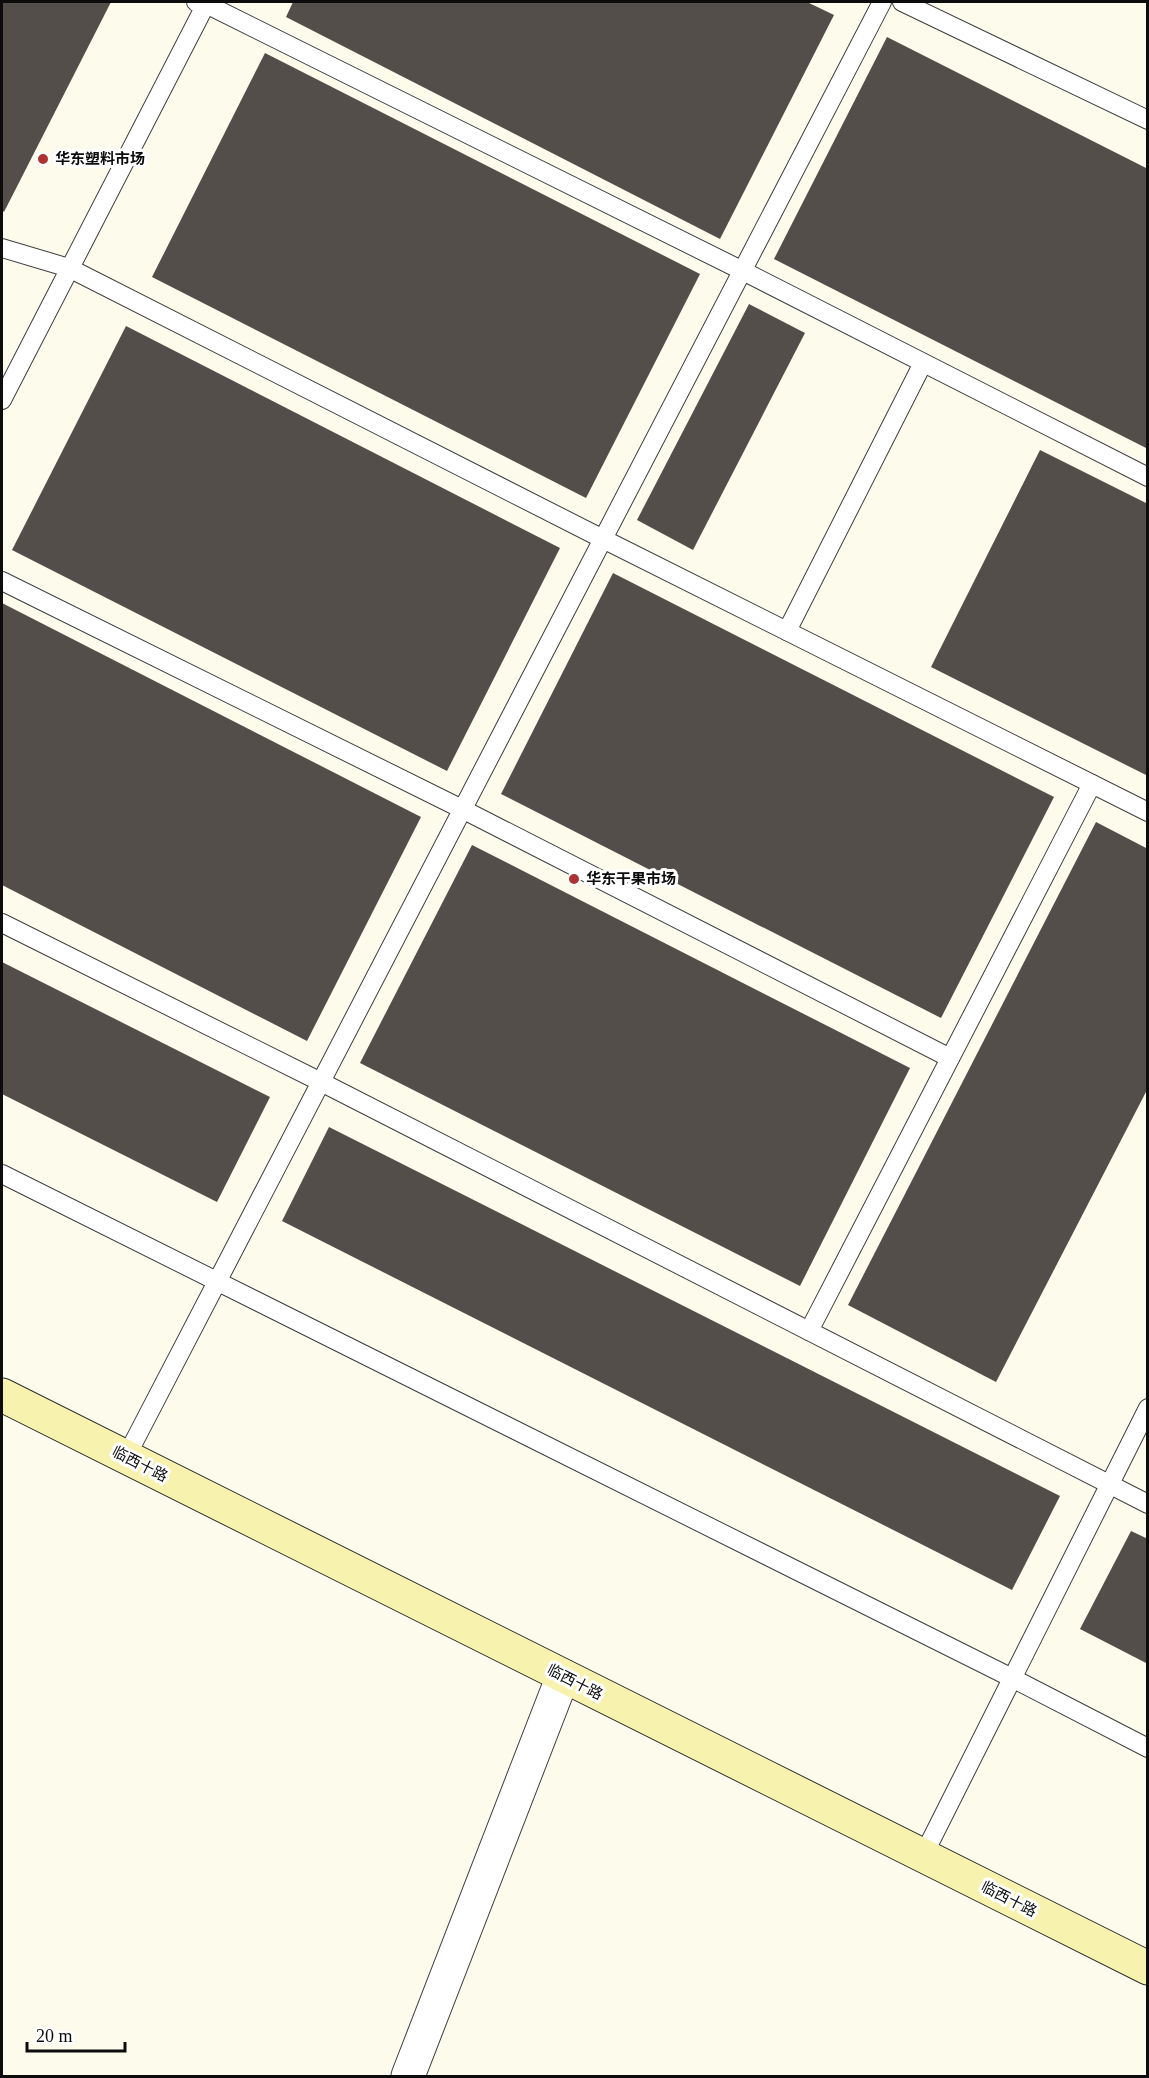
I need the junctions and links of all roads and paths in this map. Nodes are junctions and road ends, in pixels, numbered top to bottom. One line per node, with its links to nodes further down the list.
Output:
1 (203, 2): 6 (lane); 7 (lane)
2 (882, 2): 7 (lane)
3 (902, 2): 4 (lane)
4 (1148, 120)
5 (2, 248): 6 (lane)
6 (69, 268): 9 (lane); 11 (lane)
7 (742, 271): 8 (lane); 11 (lane)
8 (923, 363): 10 (lane); 13 (lane)
9 (2, 400)
10 (1148, 477)
11 (603, 539): 13 (lane); 15 (lane)
12 (2, 581): 15 (lane)
13 (787, 631): 14 (lane)
14 (1092, 784): 16 (lane); 18 (lane)
15 (462, 809): 18 (lane); 19 (lane)
16 (1148, 812)
17 (2, 923): 19 (lane)
18 (950, 1058): 22 (lane)
19 (321, 1082): 21 (lane); 22 (lane)
20 (2, 1174): 21 (lane)
21 (217, 1282): 25 (lane); 29 (lane)
22 (809, 1331): 26 (lane)
23 (2, 1395): 25 (main road, 临西十路)
24 (1148, 1408): 26 (lane)
25 (126, 1457): 28 (main road, 临西十路)
26 (1109, 1484): 27 (lane); 29 (lane)
27 (1148, 1504)
28 (563, 1676): 31 (main road, 临西十路); 33 (street)
29 (1012, 1678): 30 (lane); 31 (lane)
30 (1148, 1748)
31 (923, 1856): 32 (main road, 临西十路)
32 (1148, 1968)
33 (408, 2076)

